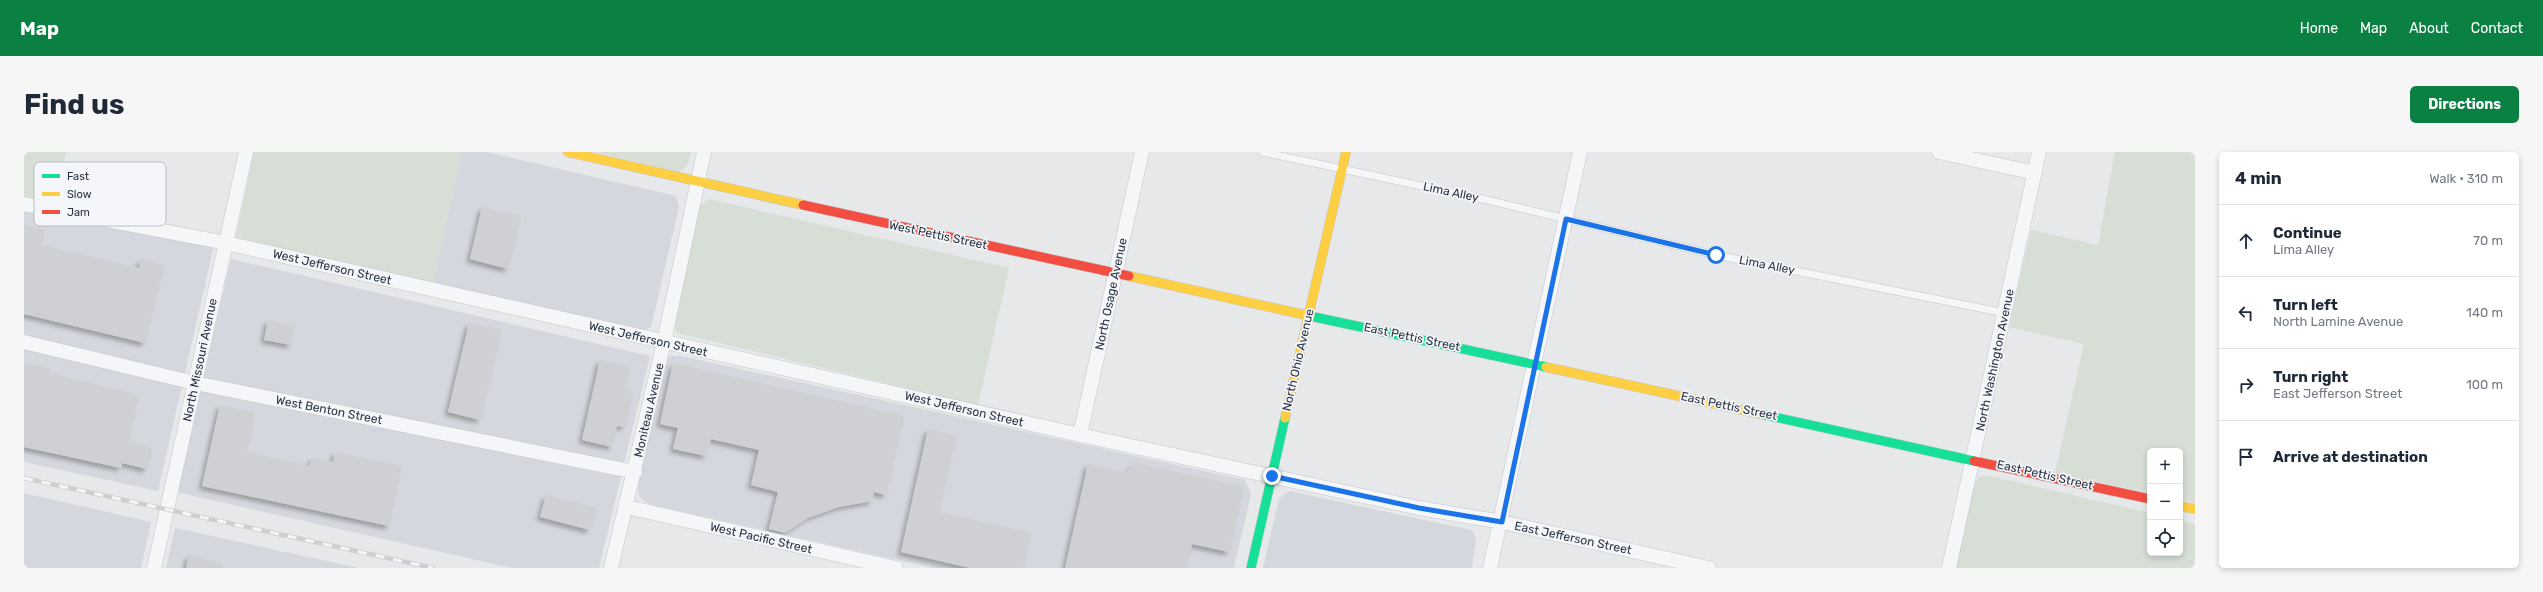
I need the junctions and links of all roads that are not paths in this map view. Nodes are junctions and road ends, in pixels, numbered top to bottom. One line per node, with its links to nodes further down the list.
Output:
1 (246, 152): 17 (street, North Missouri Avenue)
2 (568, 152): 12 (street, West Pettis Street)
3 (704, 152): 12 (street, Moniteau Avenue)
4 (1142, 152): 18 (street, North Osage Avenue)
5 (1262, 152): 10 (lane, Lima Alley)
6 (1346, 152): 10 (street, North Ohio Avenue)
7 (1580, 152): 15 (street)
8 (1939, 152): 11 (street)
9 (2039, 152): 11 (street, North Washington Avenue)
10 (1343, 169): 15 (lane, Lima Alley); 20 (street, North Ohio Avenue)
11 (2035, 174): 19 (street, North Washington Avenue)
12 (698, 182): 18 (street, West Pettis Street); 22 (street, Moniteau Avenue)
13 (24, 204): 14 (street, West Jefferson Street)
14 (34, 206)
15 (1566, 219): 19 (lane, Lima Alley); 23 (street)
16 (138, 226): 17 (street, West Jefferson Street)
17 (226, 243): 22 (street, West Jefferson Street); 24 (street, North Missouri Avenue)
18 (1115, 274): 20 (street, West Pettis Street); 25 (street, North Osage Avenue)
19 (2005, 313): 26 (street, North Washington Avenue)
20 (1307, 315): 23 (street, East Pettis Street); 28 (street, North Ohio Avenue)
21 (24, 342): 24 (street, West Benton Street)
22 (664, 342): 25 (street, West Jefferson Street); 27 (street, Moniteau Avenue)
23 (1534, 363): 26 (street, East Pettis Street); 33 (street)
24 (195, 383): 27 (street, West Benton Street); 34 (street, North Missouri Avenue)
25 (1080, 435): 28 (street, West Jefferson Street)
26 (1973, 459): 29 (street, East Pettis Street); 40 (street, North Washington Avenue)
27 (635, 472): 30 (street, Moniteau Avenue)
28 (1272, 476): 33 (street, East Jefferson Street); 37 (street, North Ohio Avenue)
29 (2147, 498)
30 (627, 507): 35 (street, Moniteau Avenue); 36 (street, West Pacific Street)
31 (2183, 507): 32 (street)
32 (2195, 509)
33 (1502, 522): 38 (street); 39 (street, East Jefferson Street)
34 (154, 568)
35 (612, 568)
36 (896, 568)
37 (1252, 568)
38 (1490, 568)
39 (1709, 568)
40 (1949, 568)

